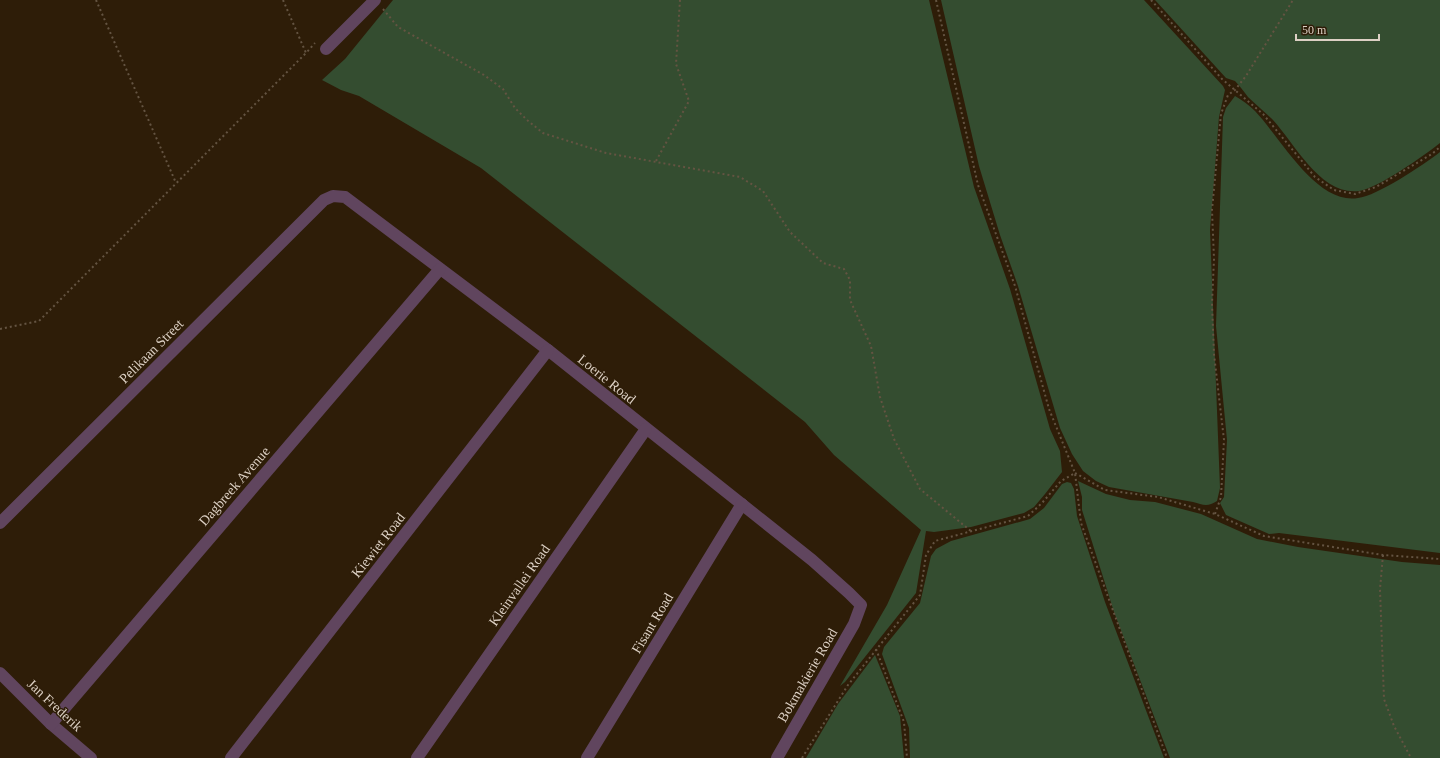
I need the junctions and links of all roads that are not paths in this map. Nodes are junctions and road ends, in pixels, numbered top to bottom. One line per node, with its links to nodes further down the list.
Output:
1 (378, 3): 2 (street)
2 (321, 46)
3 (324, 200): 4 (street, Loerie Road); 8 (street, Pelikaan Street)
4 (440, 269): 5 (street, Loerie Road); 11 (street, Dagbreek Avenue)
5 (548, 350): 6 (street, Loerie Road); 13 (street, Kiewiet Road)
6 (646, 430): 7 (street, Loerie Road); 14 (street, Kleinvallei Road)
7 (742, 504): 9 (street, Loerie Road); 15 (street, Fisant Road)
8 (0, 523)
9 (861, 605): 16 (street, Bokmakierie Road)
10 (0, 673): 11 (street, Jan Frederik)
11 (51, 724): 12 (street, Jan Frederik)
12 (91, 758)
13 (231, 758)
14 (418, 758)
15 (587, 758)
16 (777, 758)

